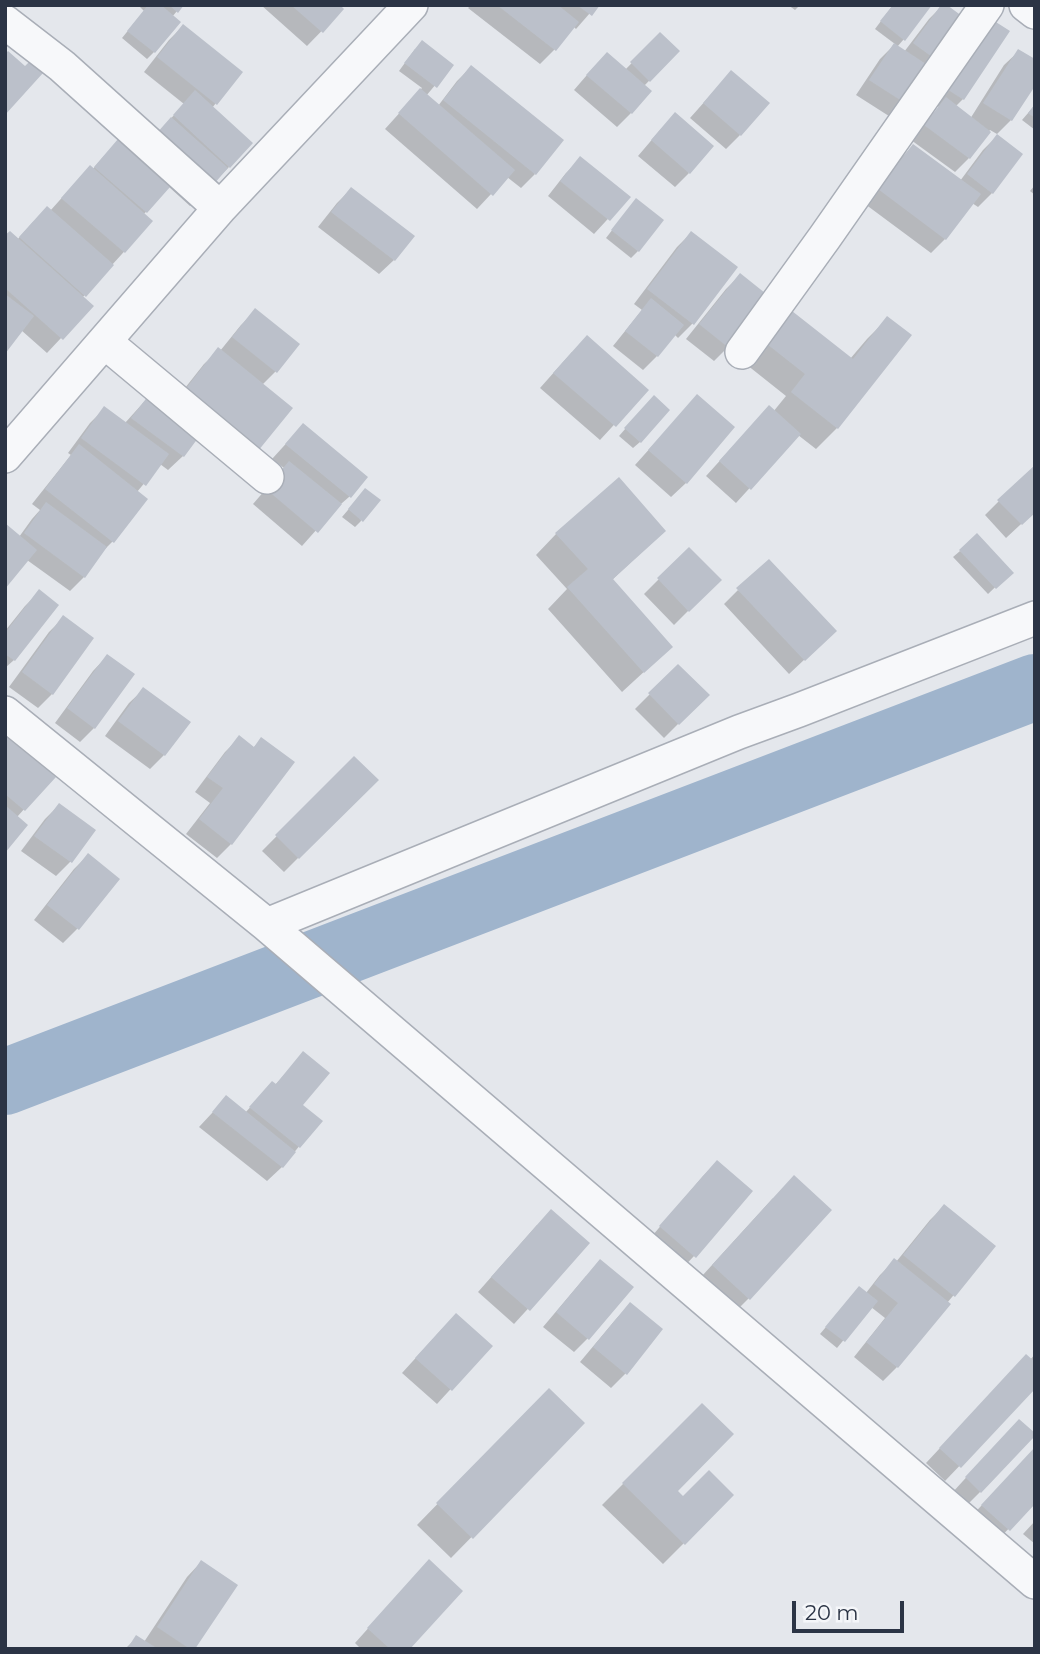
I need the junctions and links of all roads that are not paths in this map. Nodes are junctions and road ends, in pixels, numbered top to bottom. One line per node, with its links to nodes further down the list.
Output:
1 (411, 5): 6 (street)
2 (987, 5): 8 (street)
3 (1026, 5): 4 (street)
4 (1035, 12)
5 (5, 22): 6 (street)
6 (220, 208): 7 (street)
7 (105, 342): 9 (street); 10 (street)
8 (742, 352)
9 (5, 456)
10 (267, 477)
11 (1035, 618): 13 (street)
12 (5, 713): 13 (street)
13 (270, 929): 14 (street)
14 (1035, 1582)

